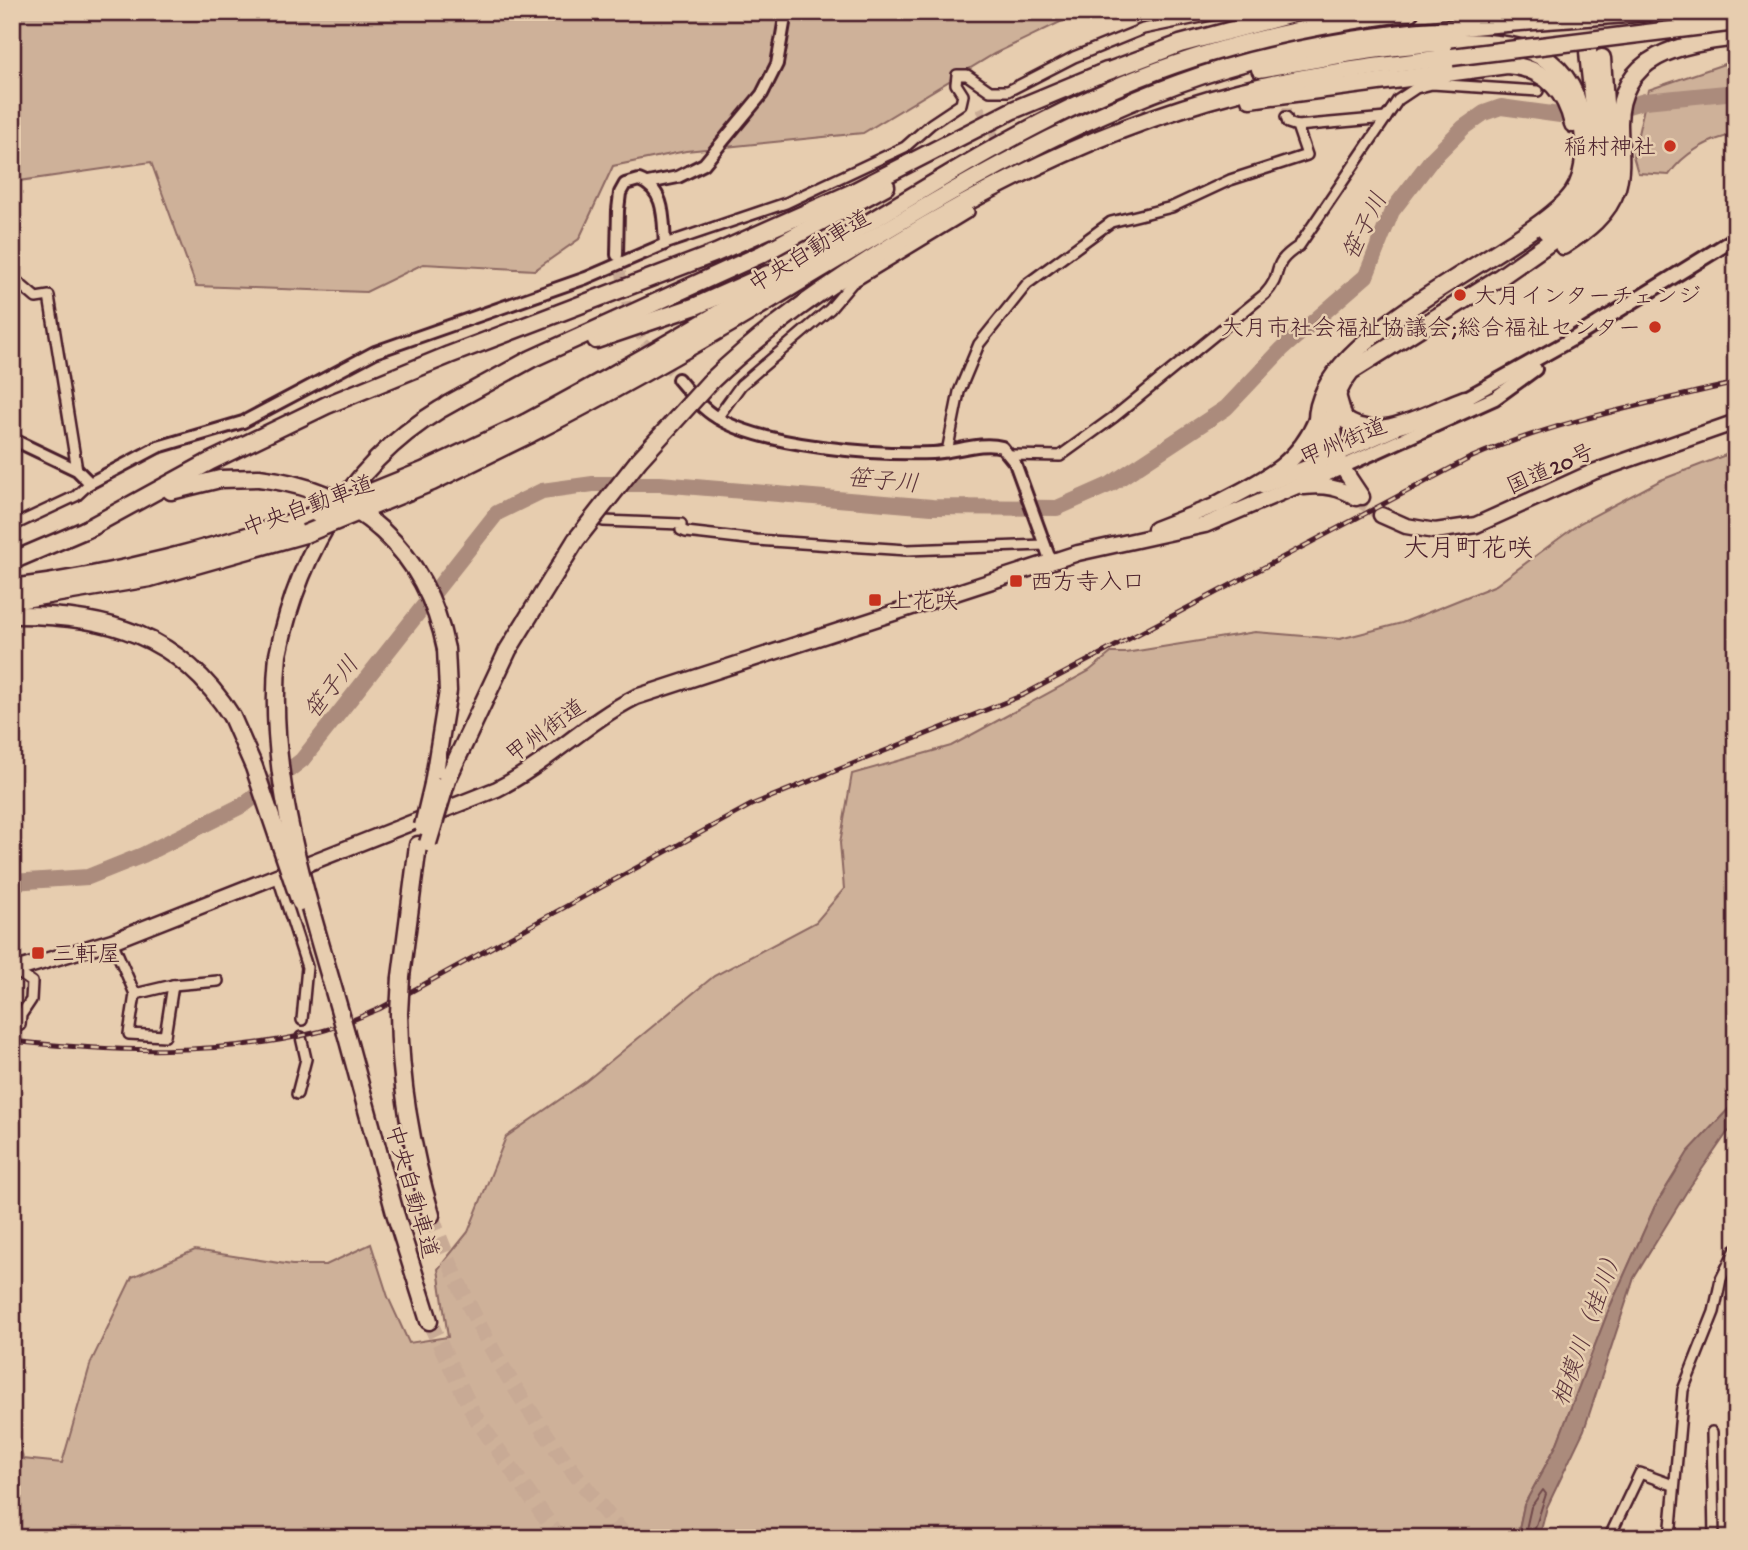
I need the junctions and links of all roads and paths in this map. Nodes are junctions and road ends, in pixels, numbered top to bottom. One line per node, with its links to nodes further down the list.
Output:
1 (786, 12): 19 (street)
2 (1226, 12): 22 (street)
3 (1300, 12): 9 (highway)
4 (1410, 12): 18 (highway, 中央自動車道)
5 (1648, 12): 14 (highway, 中央自動車道)
6 (1736, 22): 16 (highway, bridge)
7 (1736, 37): 17 (highway)
8 (1595, 59): 17 (highway)
9 (1107, 71): 29 (highway); 45 (highway)
10 (1560, 80): 14 (highway); 16 (highway); 17 (highway)
11 (1538, 91): 13 (street)
12 (1286, 117): 15 (street)
13 (1386, 118): 15 (street); 36 (street)
14 (1074, 126): 33 (highway, 中央自動車道)
15 (1297, 127): 35 (street)
16 (1069, 150): 53 (highway, bridge)
17 (1597, 152): 27 (highway); 31 (highway)
18 (933, 182): 29 (highway); 33 (highway, 中央自動車道)
19 (648, 183): 22 (street); 23 (street)
20 (969, 212): 30 (street)
21 (1736, 238): 25 (main road, 甲州街道)
22 (665, 244): 39 (street)
23 (617, 255)
24 (12, 270): 38 (street)
25 (1574, 338): 28 (main road, 甲州街道); 37 (main road, 甲州街道)
26 (678, 379): 30 (street)
27 (1337, 393): 28 (highway); 37 (highway)
28 (1465, 399): 37 (main road, 甲州街道)
29 (447, 405): 63 (highway, bridge)
30 (717, 418): 35 (street)
31 (1318, 418): 37 (highway); 41 (highway)
32 (1736, 422): 42 (highway, 国道20号)
33 (527, 428): 50 (highway, 中央自動車道, bridge); 51 (highway, 中央自動車道, bridge)
34 (12, 439): 38 (street)
35 (947, 452): 36 (street)
36 (1013, 459): 46 (street)
37 (1337, 460): 40 (highway, 甲州街道); 40 (highway); 41 (highway, 甲州街道)
38 (77, 470): 39 (street)
39 (90, 483): 44 (street)
40 (1290, 489): 47 (highway, 甲州街道)
41 (1218, 504): 47 (highway, 甲州街道)
42 (1381, 515)
43 (603, 521): 46 (street)
44 (12, 526)
45 (85, 530): 48 (highway); 53 (highway, bridge)
46 (1045, 545): 49 (street)
47 (1111, 545): 49 (highway, 甲州街道)
48 (12, 561)
49 (1051, 562): 54 (highway, 甲州街道)
50 (12, 587)
51 (12, 601)
52 (12, 615): 63 (highway, bridge)
53 (440, 782): 66 (highway, 中央自動車道, bridge)
54 (277, 874): 55 (highway, 甲州街道); 61 (street)
55 (112, 941): 57 (highway, 甲州街道); 60 (street)
56 (12, 943): 57 (street)
57 (13, 971): 62 (street)
58 (218, 981): 59 (street)
59 (173, 985): 60 (street); 60 (street)
60 (135, 994)
61 (302, 1020)
62 (20, 1025)
63 (345, 1033): 68 (highway, 中央自動車道)
64 (301, 1037): 65 (street)
65 (297, 1094)
66 (431, 1215)
67 (1736, 1249): 70 (street)
68 (429, 1321)
69 (1712, 1432): 73 (street)
70 (1673, 1485): 71 (street); 72 (street)
71 (1609, 1538)
72 (1670, 1538)
73 (1714, 1538)

